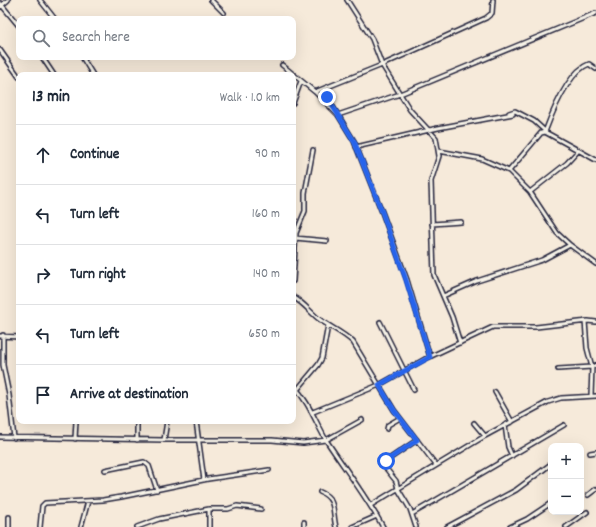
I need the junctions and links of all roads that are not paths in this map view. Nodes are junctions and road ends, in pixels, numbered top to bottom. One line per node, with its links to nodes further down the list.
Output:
1 (8, 0): 6 (street)
2 (40, 0): 10 (street)
3 (211, 0): 8 (street)
4 (347, 0): 18 (street)
5 (493, 0): 11 (street)
6 (2, 4): 7 (street); 12 (street)
7 (0, 7)
8 (224, 13)
9 (596, 13): 28 (street)
10 (53, 16)
11 (486, 18): 13 (street); 18 (street)
12 (16, 22)
13 (462, 26)
14 (0, 50): 23 (street)
15 (44, 60): 20 (street)
16 (84, 60): 21 (street)
17 (282, 65): 22 (street)
18 (382, 65): 26 (street); 28 (street)
19 (596, 69): 33 (street)
20 (52, 72)
21 (91, 72)
22 (290, 72)
23 (16, 73)
24 (296, 77): 25 (street)
25 (301, 81): 26 (street); 27 (street)
26 (315, 92): 28 (street)
27 (296, 94)
28 (400, 94): 32 (street)
29 (327, 97): 34 (street)
30 (513, 114): 31 (street); 32 (street); 33 (street)
31 (485, 119)
32 (430, 130): 34 (street); 36 (street)
33 (545, 132): 37 (street); 39 (street)
34 (356, 147): 57 (street)
35 (313, 150): 43 (street)
36 (439, 151): 39 (street); 42 (street)
37 (578, 151): 38 (street); 40 (street)
38 (596, 160)
39 (509, 171): 40 (street)
40 (530, 192): 46 (street)
41 (461, 222): 42 (street)
42 (432, 224): 48 (street)
43 (296, 230)
44 (296, 238): 45 (street)
45 (327, 241)
46 (570, 245): 47 (street); 48 (street)
47 (596, 264)
48 (443, 296): 56 (street)
49 (296, 299): 53 (street)
50 (585, 321): 52 (street); 56 (street); 58 (street)
51 (380, 322): 60 (street)
52 (596, 322)
53 (328, 324): 61 (street); 62 (street)
54 (2, 335): 55 (street); 81 (street)
55 (16, 337)
56 (460, 343): 57 (street)
57 (430, 357): 60 (street)
58 (594, 366): 59 (street); 65 (street)
59 (558, 369)
60 (405, 370): 61 (street); 63 (street)
61 (379, 385): 67 (street); 68 (street)
62 (297, 390): 67 (street)
63 (414, 390)
64 (495, 392): 70 (street)
65 (591, 396): 66 (street); 70 (street)
66 (596, 396)
67 (313, 412): 86 (street)
68 (400, 418): 78 (street); 87 (street)
69 (362, 420): 86 (street)
70 (512, 422): 77 (street)
71 (474, 423): 79 (street)
72 (76, 424): 82 (street)
73 (137, 424): 83 (street)
74 (167, 424): 84 (street)
75 (196, 424): 85 (street)
76 (564, 425): 90 (street)
77 (505, 426): 79 (street); 90 (street)
78 (387, 429)
79 (484, 436): 91 (street)
80 (0, 437): 81 (street)
81 (14, 438): 82 (street)
82 (75, 439): 83 (street)
83 (136, 440): 84 (street)
84 (164, 440): 85 (street)
85 (199, 440): 86 (street); 95 (street)
86 (326, 440): 102 (street)
87 (417, 440): 91 (street); 96 (street)
88 (596, 452): 89 (street)
89 (590, 453)
90 (512, 456): 107 (street)
91 (436, 465): 96 (street)
92 (548, 466): 121 (street)
93 (105, 470): 98 (street)
94 (269, 470): 95 (street)
95 (204, 480): 98 (street)
96 (398, 489): 102 (street); 107 (street)
97 (596, 489): 100 (street)
98 (157, 490): 112 (street)
99 (320, 492): 117 (street)
100 (588, 495)
101 (88, 501): 113 (street)
102 (371, 505): 108 (street)
103 (548, 505): 122 (street)
104 (209, 509): 105 (street); 114 (street); 115 (street)
105 (261, 509)
106 (586, 512): 123 (street)
107 (412, 514): 120 (street)
108 (377, 516): 118 (street); 119 (street)
109 (9, 517): 111 (street)
110 (304, 522): 116 (street)
111 (9, 527)
112 (40, 527)
113 (81, 527)
114 (137, 527)
115 (209, 527)
116 (304, 527)
117 (336, 527)
118 (352, 527)
119 (383, 527)
120 (416, 527)
121 (447, 527)
122 (510, 527)
123 (566, 527)

